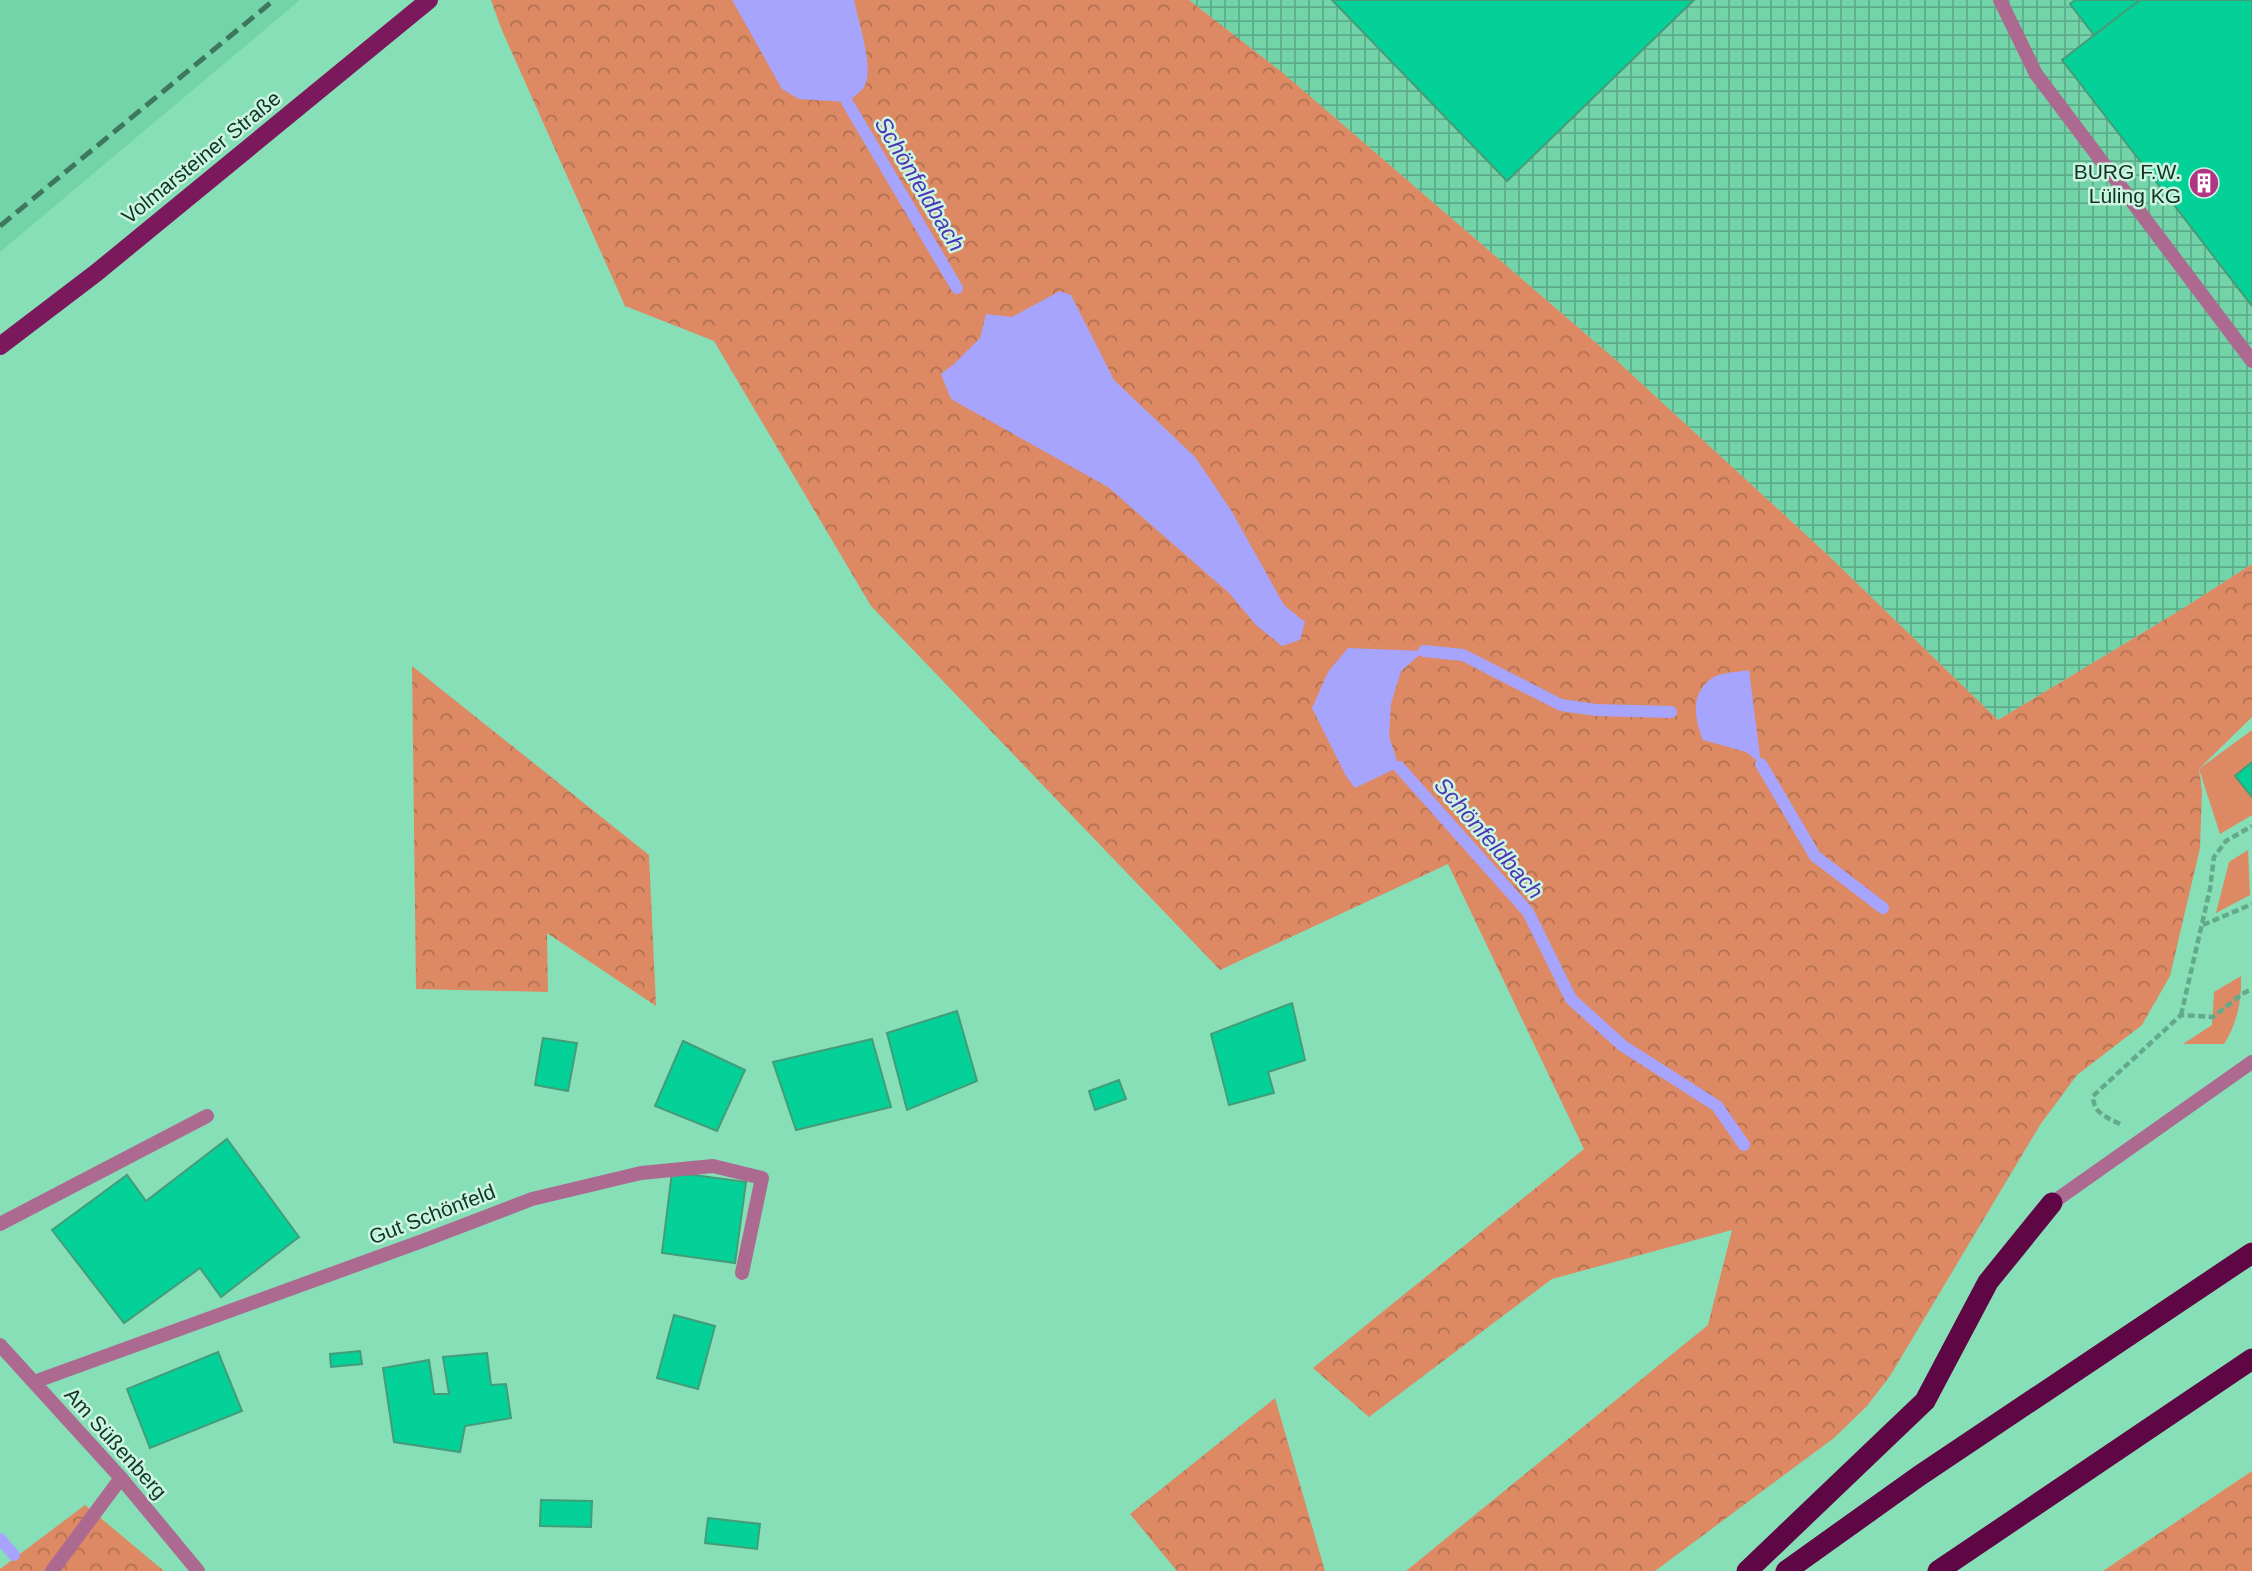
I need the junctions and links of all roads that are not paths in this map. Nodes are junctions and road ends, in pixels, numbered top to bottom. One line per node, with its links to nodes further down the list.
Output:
1 (429, 0): 3 (main road, Volmarsteiner Straße)
2 (2000, 0): 4 (street)
3 (0, 346)
4 (2252, 361)
5 (2252, 1062): 7 (street)
6 (207, 1116): 8 (street)
7 (2052, 1203): 17 (highway)
8 (0, 1224)
9 (2252, 1253): 18 (highway)
10 (742, 1273): 13 (street, Gut Schönfeld)
11 (0, 1345): 13 (street, Am Süßenberg)
12 (2252, 1359): 19 (highway)
13 (34, 1382): 14 (street, Am Süßenberg)
14 (121, 1478): 15 (street); 16 (street, Am Süßenberg)
15 (52, 1571)
16 (198, 1571)
17 (1746, 1571)
18 (1786, 1571)
19 (1938, 1571)

